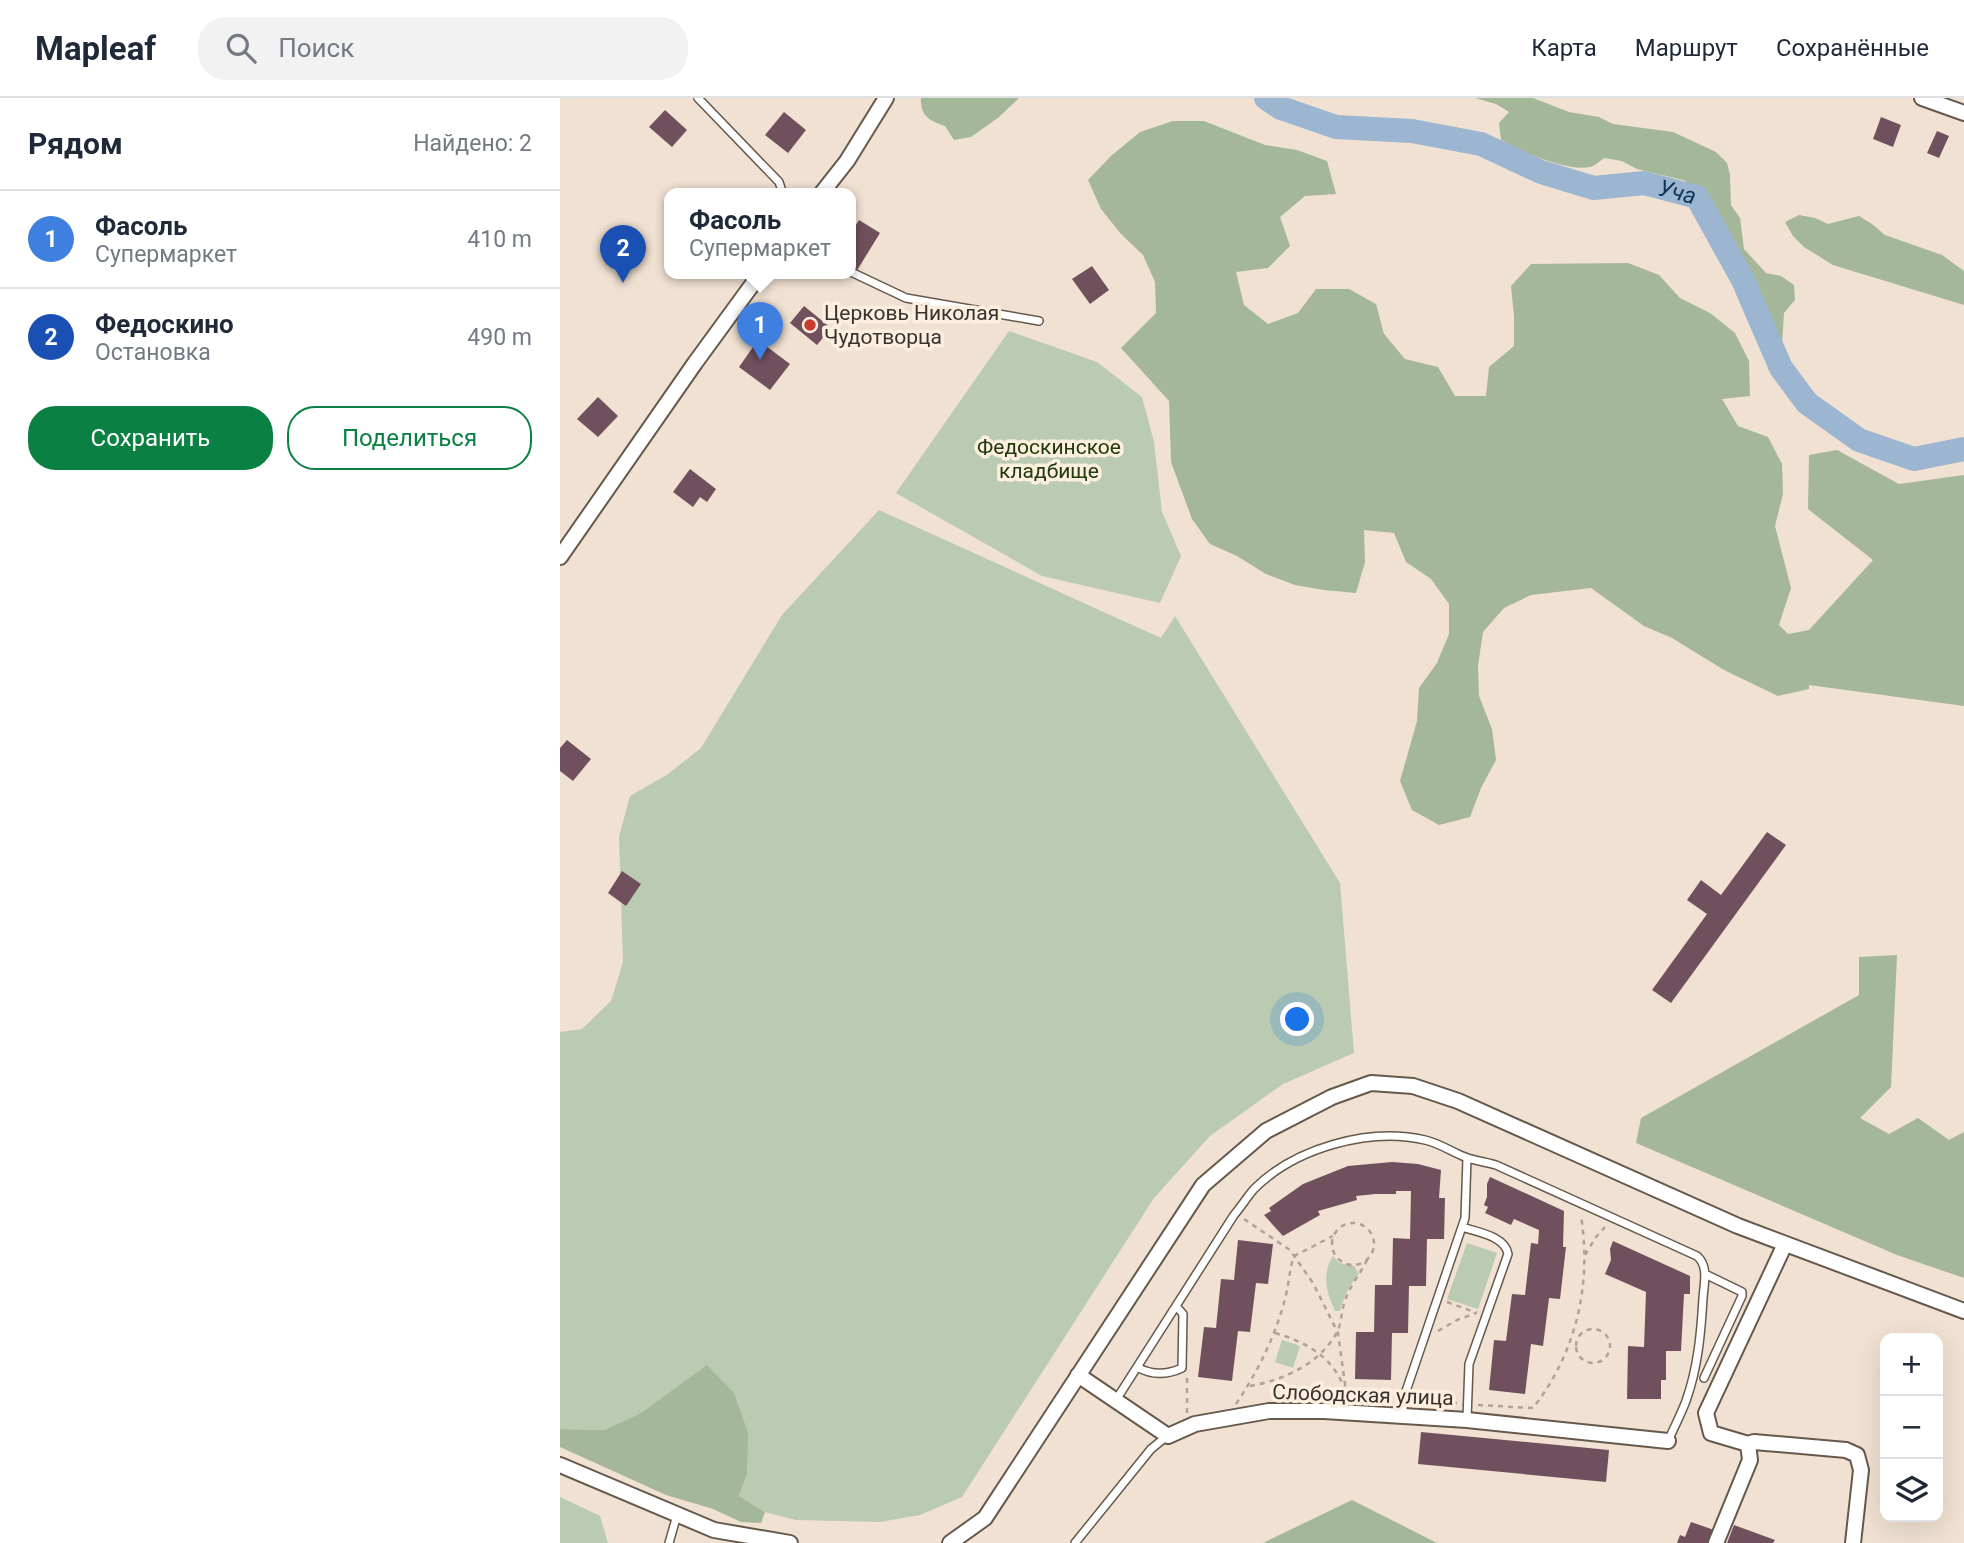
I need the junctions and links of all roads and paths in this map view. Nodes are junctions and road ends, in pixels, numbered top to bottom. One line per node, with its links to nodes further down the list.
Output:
1 (698, 98): 5 (lane)
2 (886, 98): 6 (street)
3 (1922, 98): 4 (street)
4 (1964, 113)
5 (781, 188)
6 (826, 188)
7 (856, 274): 9 (lane)
8 (756, 279): 10 (street)
9 (1039, 321)
10 (560, 557)
11 (1467, 1158): 12 (lane); 13 (lane); 15 (lane)
12 (1579, 1202): 14 (lane); 18 (path)
13 (1236, 1213): 19 (path); 23 (lane)
14 (1614, 1218): 18 (path); 21 (lane)
15 (1462, 1227): 22 (lane); 26 (lane)
16 (1333, 1236): 19 (path); 20 (path); 20 (path)
17 (1785, 1244): 24 (street); 35 (street); 49 (street)
18 (1585, 1255): 31 (path)
19 (1294, 1256): 27 (path); 28 (path)
20 (1367, 1260): 28 (path)
21 (1705, 1274): 36 (lane); 48 (lane)
22 (1437, 1299): 25 (path); 29 (lane)
23 (1176, 1306): 33 (lane); 34 (lane)
24 (1964, 1311)
25 (1477, 1313): 26 (path); 29 (path)
26 (1486, 1316): 41 (lane)
27 (1275, 1333): 32 (path); 37 (path)
28 (1338, 1333): 32 (path); 38 (path)
29 (1423, 1340): 39 (lane)
30 (1576, 1350): 30 (path); 31 (path)
31 (1566, 1352): 41 (path)
32 (1320, 1354): 37 (path); 38 (path)
33 (1137, 1367): 34 (lane); 40 (lane)
34 (1182, 1368): 46 (path)
35 (1079, 1375): 40 (street); 54 (street)
36 (1704, 1378)
37 (1248, 1386): 44 (path)
38 (1346, 1391): 39 (path); 42 (path)
39 (1405, 1394): 41 (path); 43 (lane)
40 (1116, 1400): 47 (street)
41 (1467, 1405): 45 (lane)
42 (1351, 1412): 43 (street, Слободская улица); 44 (street, Слободская улица)
43 (1402, 1415): 45 (street, Слободская улица)
44 (1235, 1417): 46 (street, Слободская улица)
45 (1466, 1420): 48 (street, Слободская улица)
46 (1187, 1427): 47 (street, Слободская улица)
47 (1168, 1436): 55 (lane)
48 (1668, 1441)
49 (1748, 1444): 56 (street); 57 (street)
50 (560, 1465): 51 (street)
51 (678, 1514): 52 (lane); 53 (street)
52 (669, 1543)
53 (790, 1543)
54 (950, 1543)
55 (1075, 1543)
56 (1716, 1543)
57 (1853, 1543)

